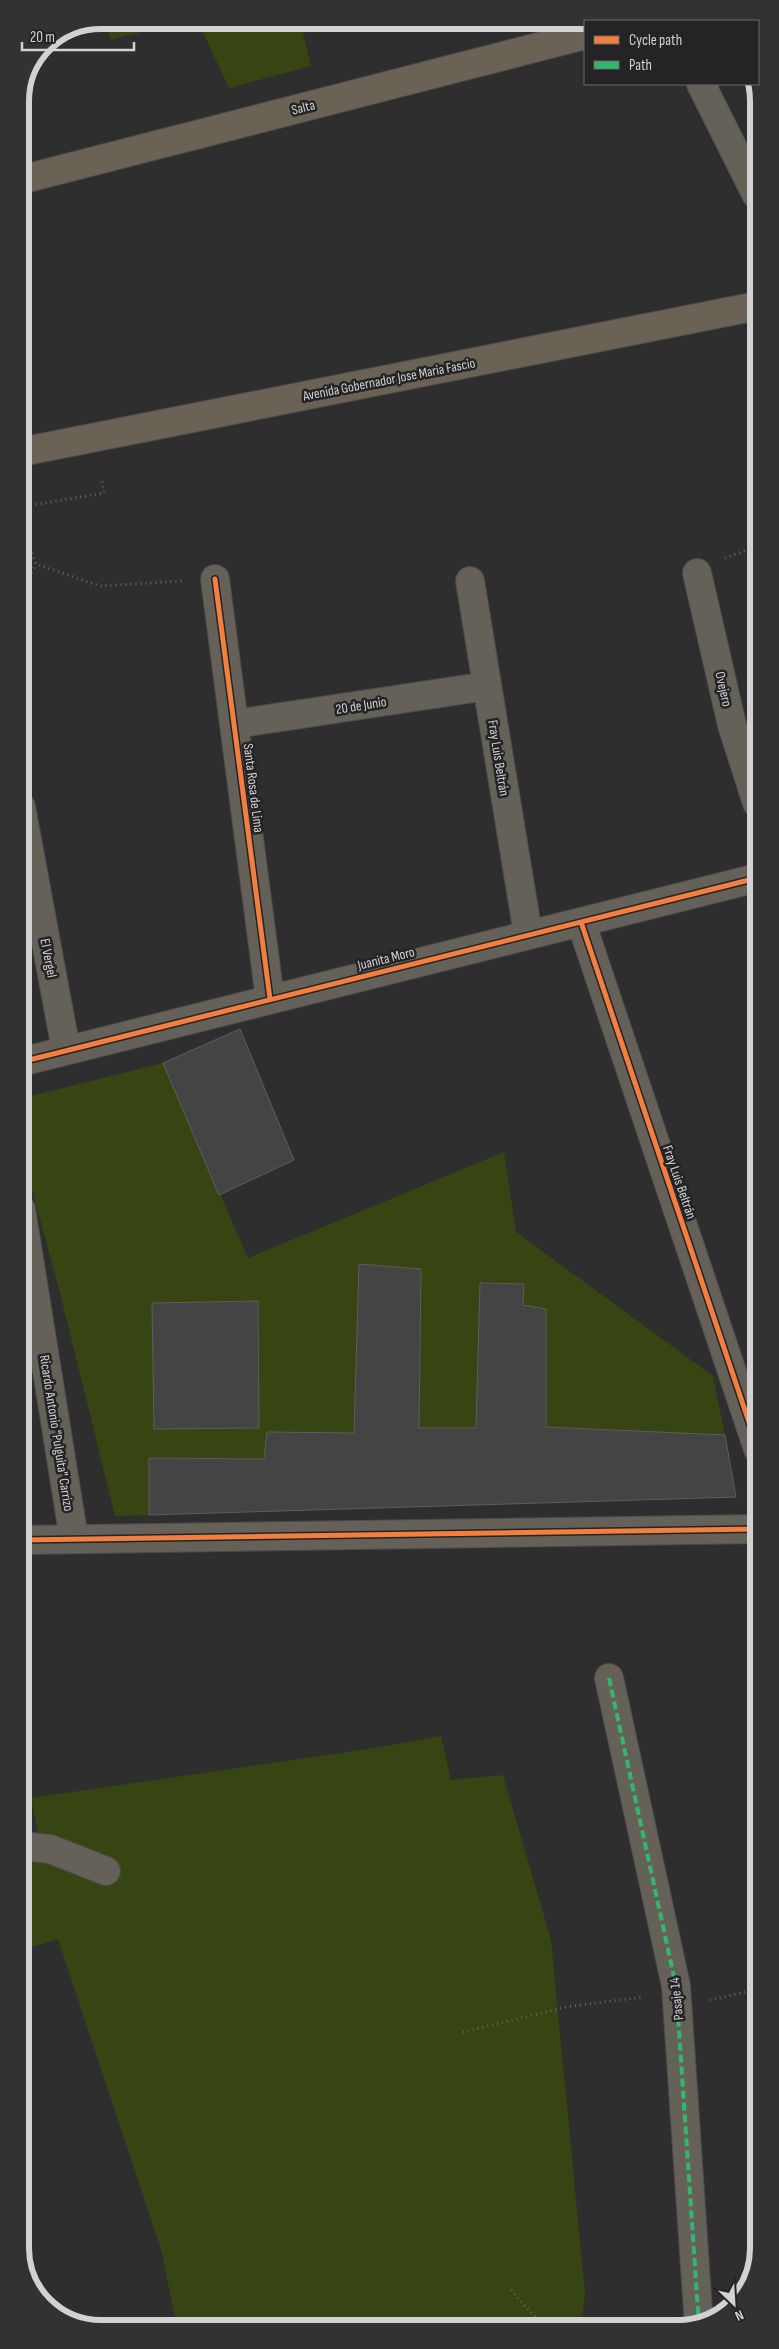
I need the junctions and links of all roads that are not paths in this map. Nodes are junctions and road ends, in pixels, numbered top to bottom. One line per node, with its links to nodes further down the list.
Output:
1 (584, 35): 3 (main road, Salta)
2 (702, 85): 4 (street)
3 (29, 178)
4 (750, 182)
5 (750, 307): 6 (main road, Avenida Gobernador Jose Maria Fascio)
6 (29, 450)
7 (697, 573): 12 (street, Ovejero)
8 (215, 579): 11 (street, Santa Rosa de Lima)
9 (470, 581): 10 (street, Fray Luis Beltrán)
10 (487, 686): 11 (street, 20 de Junio); 16 (street, Fray Luis Beltrán)
11 (235, 724): 17 (street, Santa Rosa de Lima)
12 (750, 782)
13 (29, 850): 18 (street, El Vergel)
14 (750, 880): 15 (street, Juanita Moro)
15 (581, 922): 16 (street, Juanita Moro); 21 (street, Fray Luis Beltrán)
16 (528, 934): 17 (street, Juanita Moro)
17 (270, 999): 18 (street, Juanita Moro)
18 (66, 1050): 19 (street, Juanita Moro)
19 (29, 1060)
20 (29, 1253): 23 (street, Ricardo Antonio "Pulguita" Carrizo)
21 (750, 1426)
22 (750, 1529): 23 (street)
23 (74, 1539): 24 (street)
24 (29, 1540)
25 (609, 1678): 28 (street, Pasaje 14)
26 (29, 1847): 27 (street)
27 (106, 1871)
28 (698, 2318)

